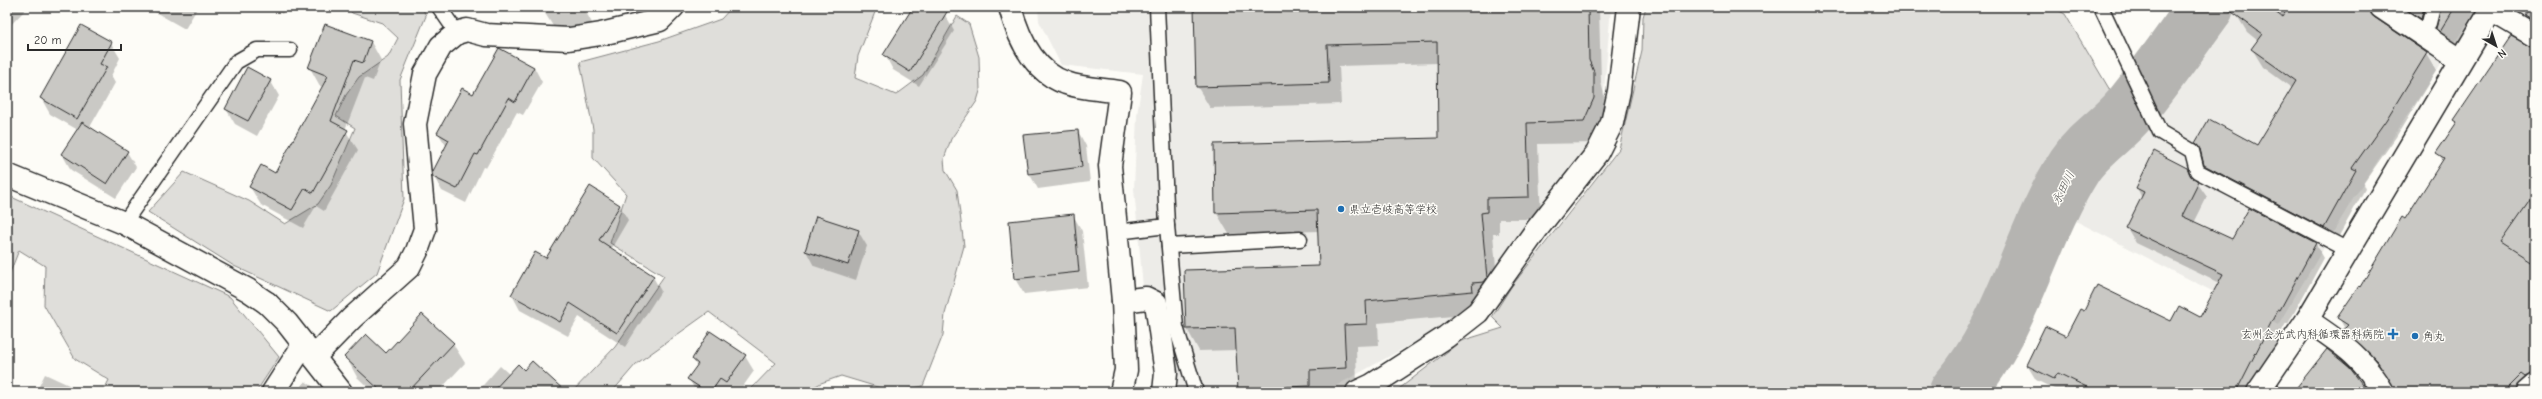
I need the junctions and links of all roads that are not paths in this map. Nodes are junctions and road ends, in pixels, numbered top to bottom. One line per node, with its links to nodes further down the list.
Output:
1 (440, 7): 10 (lane)
2 (673, 7): 10 (street)
3 (1010, 7): 18 (street)
4 (1157, 7): 17 (lane)
5 (1629, 7): 31 (street)
6 (2101, 7): 21 (lane)
7 (2381, 7): 11 (street)
8 (2433, 7): 11 (lane)
9 (2492, 9): 12 (street); 14 (street)
10 (457, 33): 24 (street)
11 (2422, 35): 14 (street)
12 (2535, 36)
13 (290, 50): 16 (lane)
14 (2460, 60): 21 (street)
15 (7, 175): 16 (street)
16 (124, 223): 24 (street)
17 (1167, 226): 18 (lane); 20 (lane)
18 (1117, 232): 22 (street)
19 (1300, 239): 20 (lane)
20 (1168, 246): 30 (lane)
21 (2348, 250): 23 (street)
22 (1123, 301): 28 (street); 29 (street)
23 (2307, 320): 32 (street); 33 (street)
24 (309, 351): 26 (street); 27 (street)
25 (2535, 385): 34 (street)
26 (273, 392)
27 (341, 392)
28 (1121, 392)
29 (1164, 392)
30 (1196, 392)
31 (1357, 392)
32 (2258, 392)
33 (2383, 392)
34 (2527, 392)

